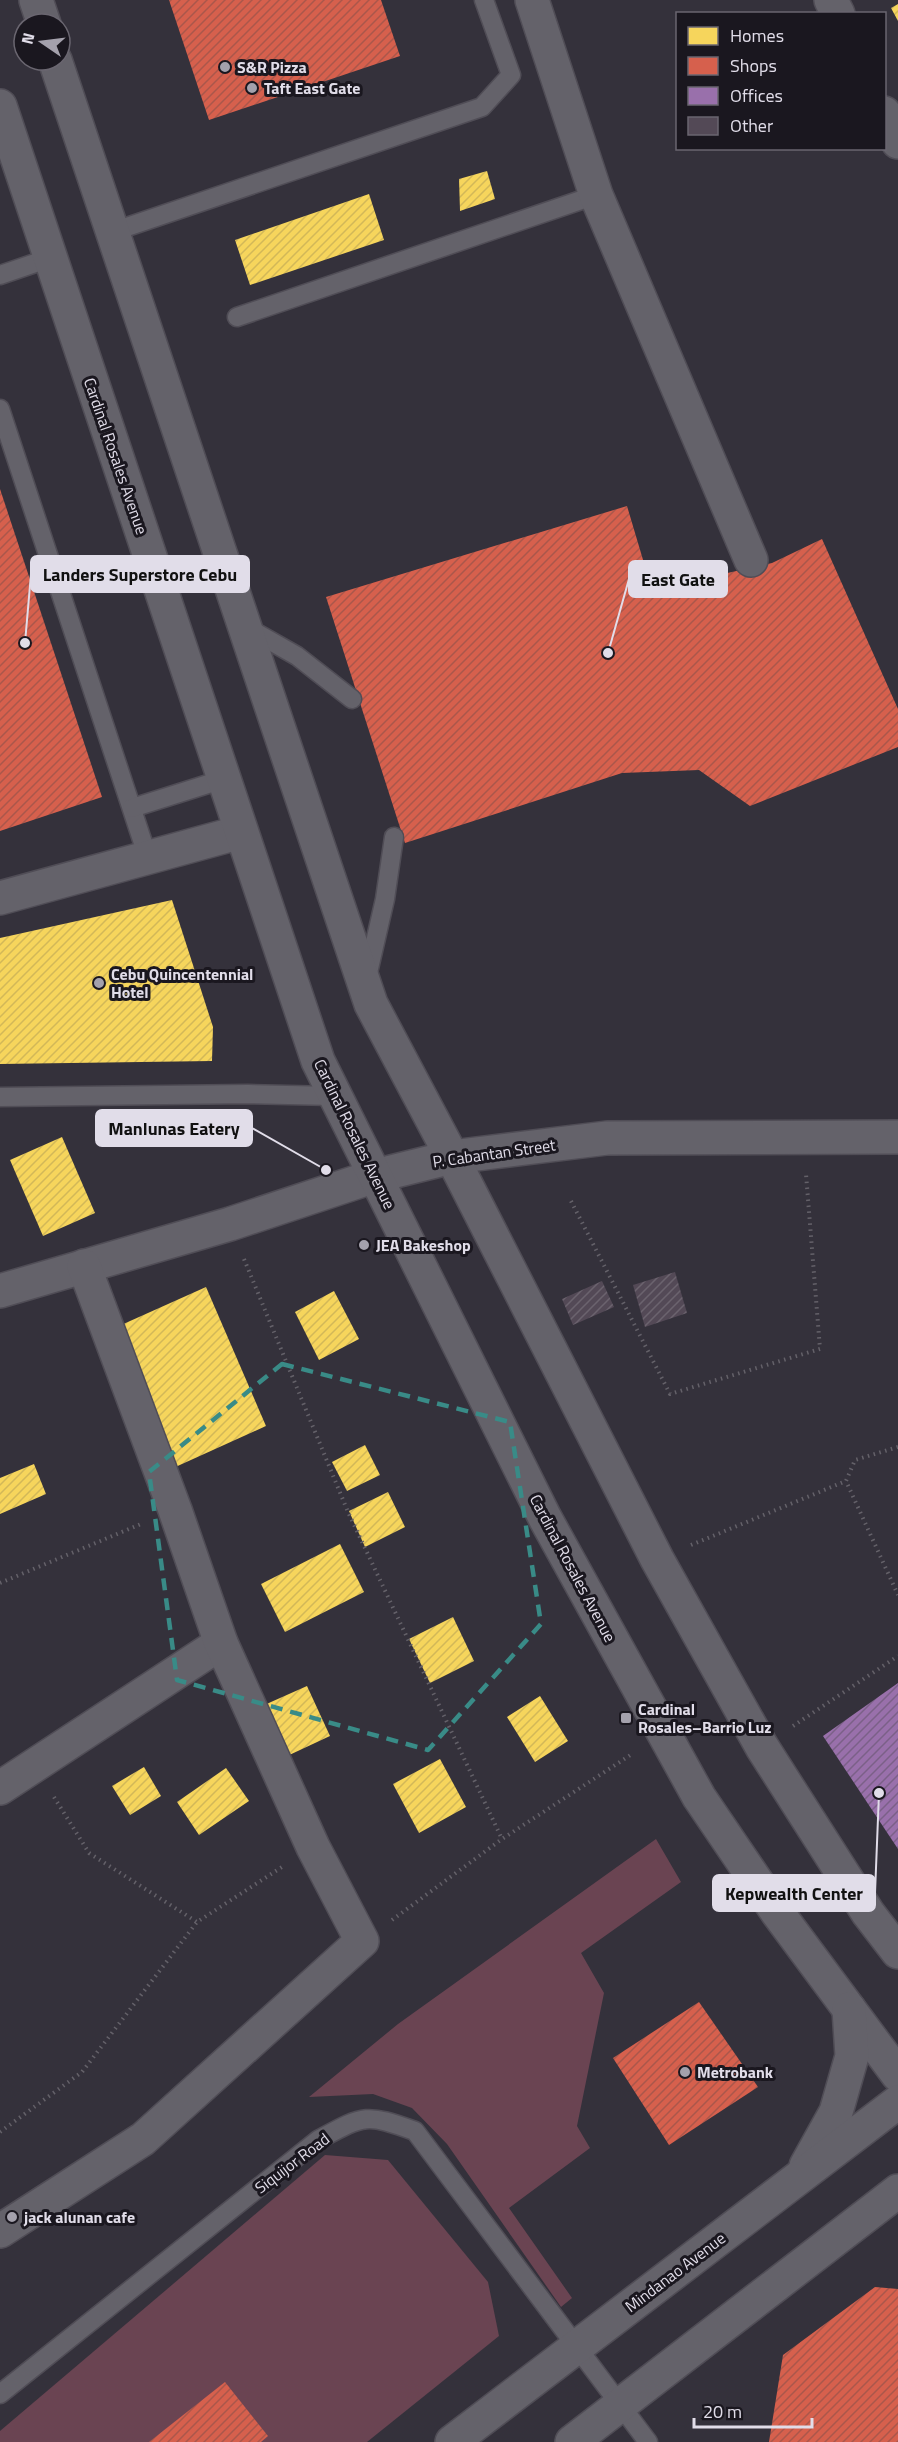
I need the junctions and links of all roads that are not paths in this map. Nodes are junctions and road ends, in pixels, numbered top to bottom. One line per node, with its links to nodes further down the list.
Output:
1 (484, 0): 8 (lane)
2 (532, 0): 7 (main road)
3 (60, 72): 8 (main road)
4 (0, 106): 9 (main road, Cardinal Rosales Avenue)
5 (886, 115): 6 (main road)
6 (898, 142)
7 (596, 195): 11 (lane); 13 (main road)
8 (112, 232): 14 (main road)
9 (50, 258): 10 (lane); 16 (main road, Cardinal Rosales Avenue)
10 (0, 275)
11 (237, 317)
12 (0, 409): 17 (lane)
13 (752, 560)
14 (244, 626): 15 (lane); 22 (main road)
15 (352, 699)
16 (224, 779): 17 (lane); 18 (main road, Cardinal Rosales Avenue)
17 (132, 808): 20 (lane)
18 (241, 832): 20 (main road); 23 (main road, Cardinal Rosales Avenue)
19 (394, 837): 22 (lane)
20 (148, 858): 21 (main road)
21 (0, 898)
22 (365, 985): 26 (main road)
23 (334, 1096): 24 (lane); 27 (main road, Cardinal Rosales Avenue)
24 (0, 1097)
25 (898, 1137): 26 (main road, P. Cabantan Street)
26 (453, 1157): 27 (main road, P. Cabantan Street); 32 (main road)
27 (375, 1176): 28 (main road, P. Cabantan Street); 33 (main road, Cardinal Rosales Avenue)
28 (84, 1266): 29 (main road, P. Cabantan Street); 30 (main road)
29 (0, 1291)
30 (221, 1643): 31 (main road); 39 (main road)
31 (0, 1788)
32 (898, 1952)
33 (849, 2009): 34 (main road, Cardinal Rosales Avenue); 36 (main road)
34 (898, 2075)
35 (898, 2102): 36 (main road, Mindanao Avenue)
36 (800, 2177): 41 (main road, Mindanao Avenue)
37 (898, 2191): 40 (main road)
38 (898, 2218): 40 (main road)
39 (0, 2231)
40 (835, 2239): 43 (main road)
41 (575, 2347): 42 (lane, Siquijor Road); 43 (lane, Siquijor Road); 44 (main road, Mindanao Avenue)
42 (0, 2394)
43 (620, 2405): 45 (main road); 46 (lane, Siquijor Road)
44 (452, 2442)
45 (572, 2442)
46 (648, 2442)

